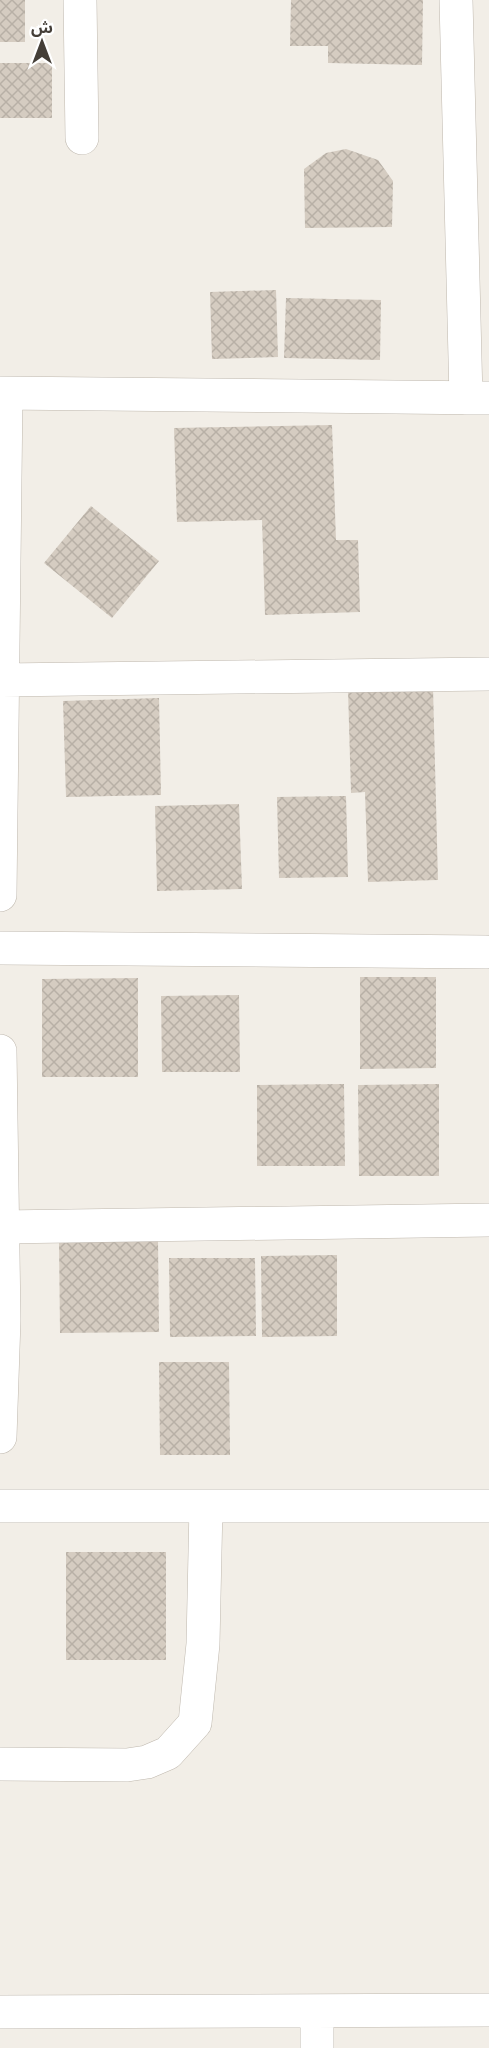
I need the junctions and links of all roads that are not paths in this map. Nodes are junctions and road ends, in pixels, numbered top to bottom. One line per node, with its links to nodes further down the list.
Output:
1 (80, 0): 3 (street)
2 (456, 0): 5 (street)
3 (82, 138)
4 (3, 394): 5 (street); 7 (street)
5 (478, 398)
6 (489, 674): 7 (street)
7 (2, 680): 8 (street)
8 (0, 896)
9 (0, 948): 10 (street)
10 (486, 952)
11 (0, 1051): 13 (street)
12 (489, 1220): 13 (street)
13 (2, 1227): 14 (street)
14 (0, 1437)
15 (0, 1506): 16 (street)
16 (206, 1506): 17 (street); 18 (street)
17 (489, 1506)
18 (0, 1764)
19 (317, 2010): 20 (street); 21 (street); 22 (street)
20 (489, 2010)
21 (0, 2012)
22 (317, 2048)

